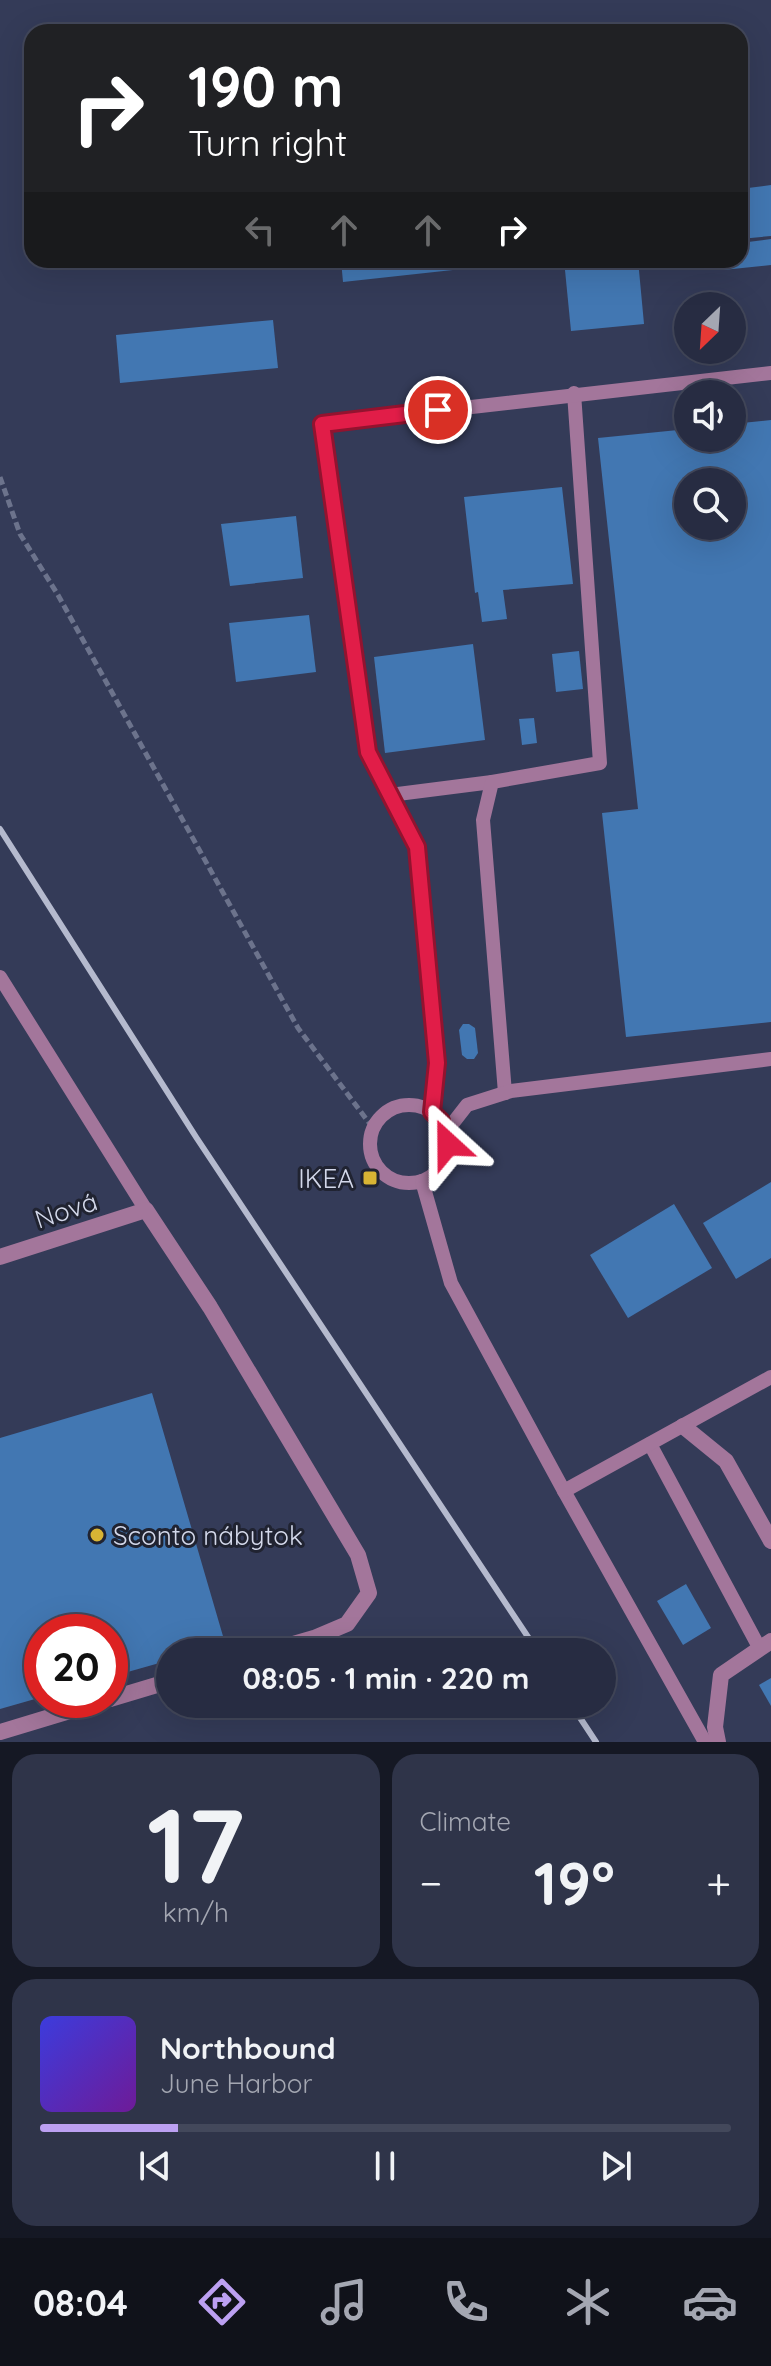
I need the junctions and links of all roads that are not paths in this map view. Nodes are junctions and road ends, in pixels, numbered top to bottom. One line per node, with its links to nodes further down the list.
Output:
1 (771, 373): 2 (lane)
2 (574, 393): 3 (lane); 4 (lane)
3 (492, 782): 4 (lane); 7 (lane)
4 (390, 795): 8 (lane)
5 (0, 977): 11 (lane)
6 (771, 1059): 7 (lane)
7 (505, 1093): 9 (lane)
8 (432, 1112): 9 (lane); 10 (lane)
9 (446, 1132): 10 (lane)
10 (422, 1181): 16 (lane)
11 (146, 1210): 12 (street, Nová); 18 (street)
12 (0, 1257)
13 (771, 1377): 14 (lane)
14 (683, 1426): 15 (lane); 17 (street)
15 (650, 1444): 16 (lane); 19 (lane)
16 (564, 1491): 24 (lane)
17 (771, 1541)
18 (314, 1638)
19 (765, 1645): 25 (street)
20 (156, 1685): 21 (street)
21 (128, 1693)
22 (46, 1718): 23 (street)
23 (0, 1732)
24 (705, 1742)
25 (718, 1742)

